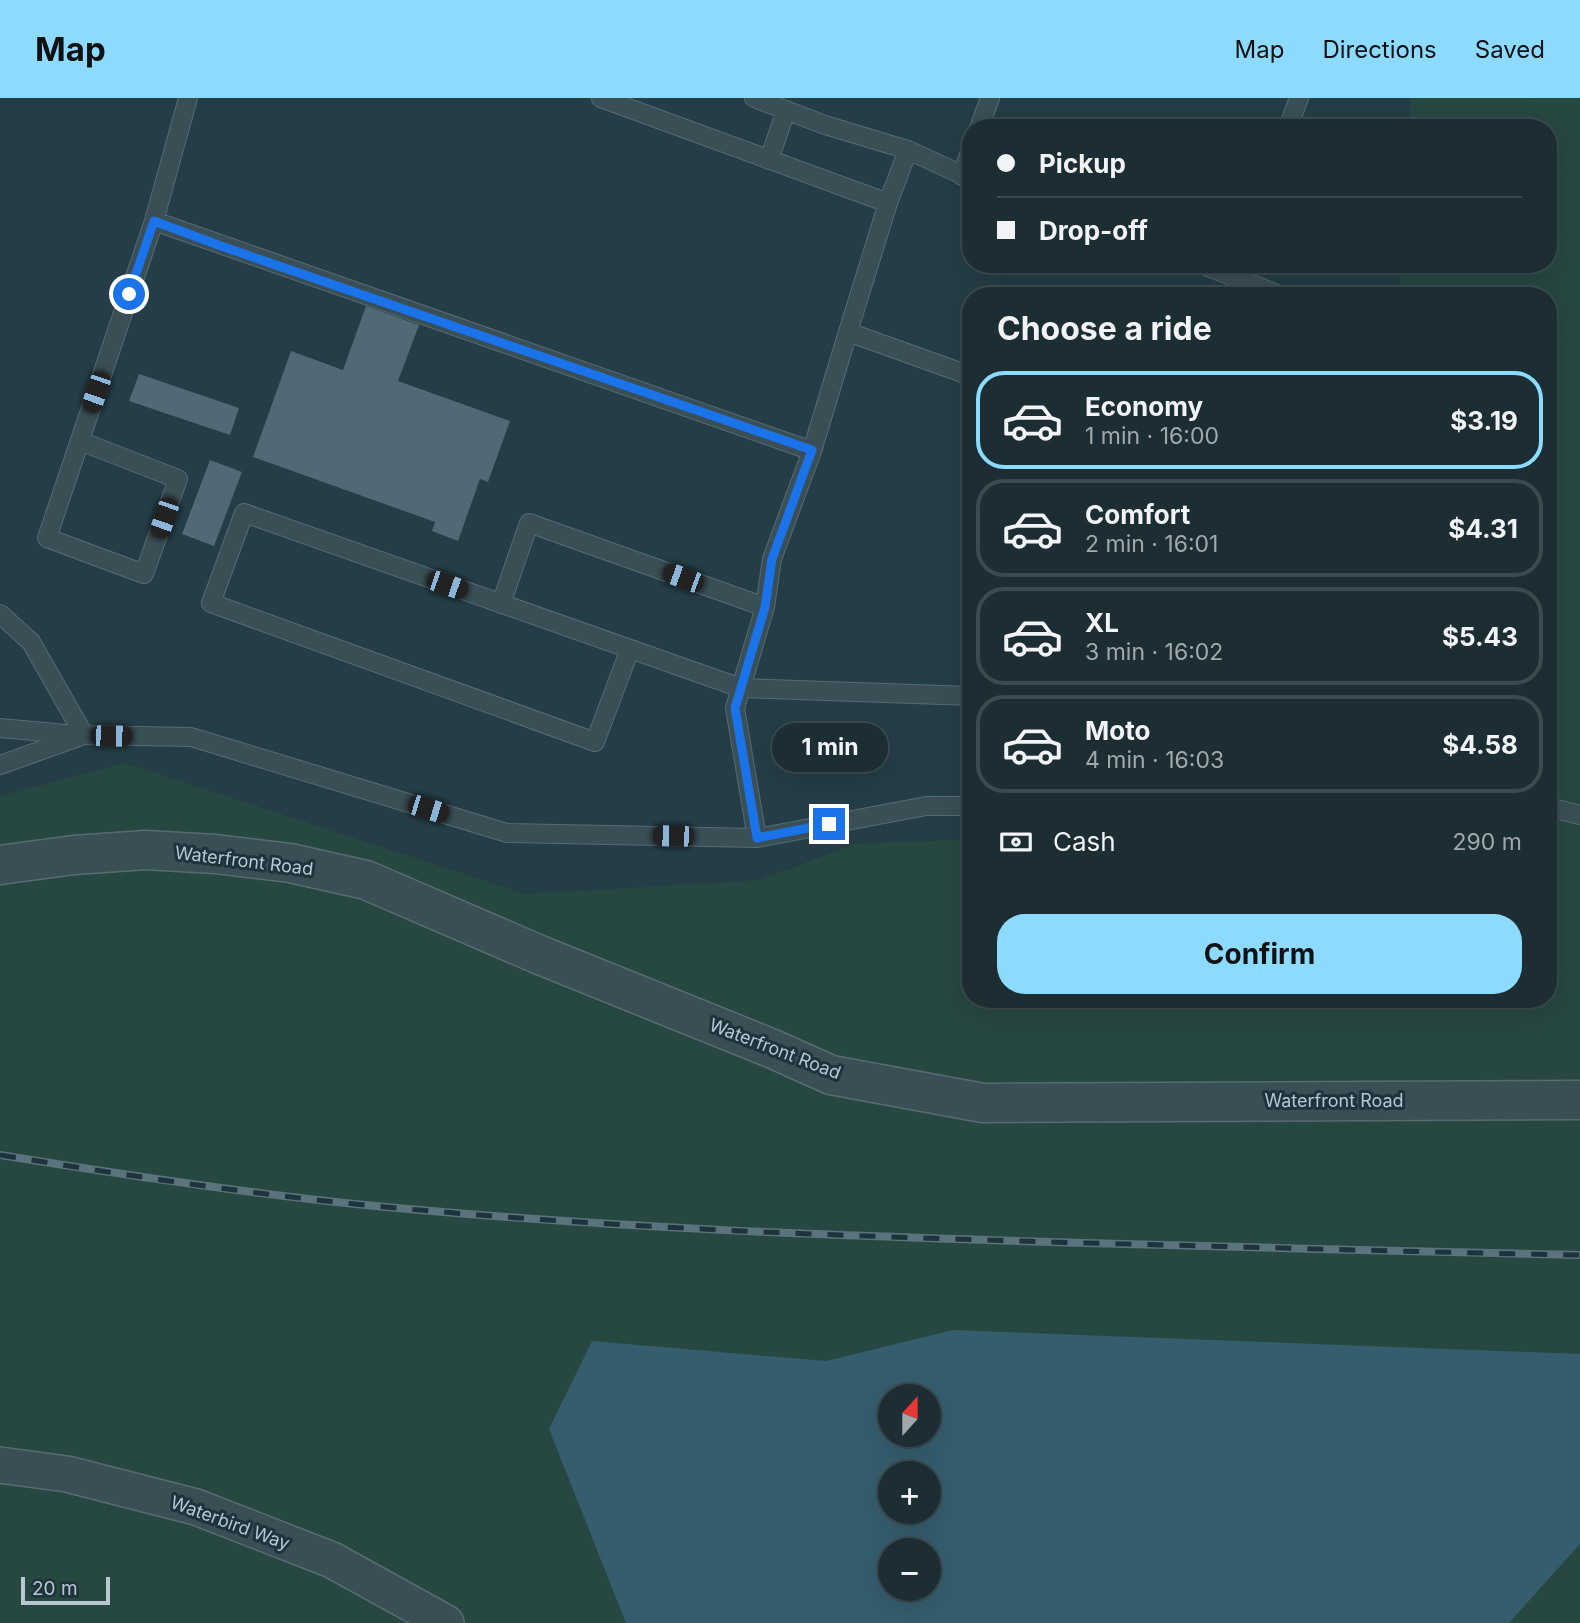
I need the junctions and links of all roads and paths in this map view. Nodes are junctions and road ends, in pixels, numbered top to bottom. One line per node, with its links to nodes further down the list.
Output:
1 (188, 98): 13 (lane)
2 (600, 98): 10 (lane)
3 (754, 98): 6 (lane)
4 (990, 98): 7 (lane)
5 (1299, 98): 8 (lane)
6 (786, 110): 9 (lane); 10 (lane)
7 (982, 119)
8 (1291, 119)
9 (908, 150): 11 (lane); 12 (lane)
10 (769, 160): 12 (lane)
11 (962, 175)
12 (888, 203): 16 (lane)
13 (154, 221): 18 (lane); 19 (lane)
14 (1241, 273): 15 (lane)
15 (1266, 287)
16 (848, 332): 17 (lane); 19 (lane)
17 (962, 373)
18 (80, 441): 18 (lane)
19 (812, 450): 21 (lane)
20 (501, 604): 21 (lane); 23 (lane); 23 (lane)
21 (765, 607): 24 (lane)
22 (0, 614): 27 (lane)
23 (630, 649): 24 (lane)
24 (741, 688): 25 (lane); 32 (lane)
25 (962, 696)
26 (0, 728): 27 (lane)
27 (84, 736): 28 (lane); 32 (lane)
28 (0, 765)
29 (962, 806): 32 (lane)
30 (1557, 809): 31 (lane)
31 (1580, 816)
32 (757, 838)
33 (0, 865): 34 (street, Waterfront Road)
34 (1580, 1100)
35 (0, 1465): 36 (street, Waterbird Way)
36 (446, 1623)

